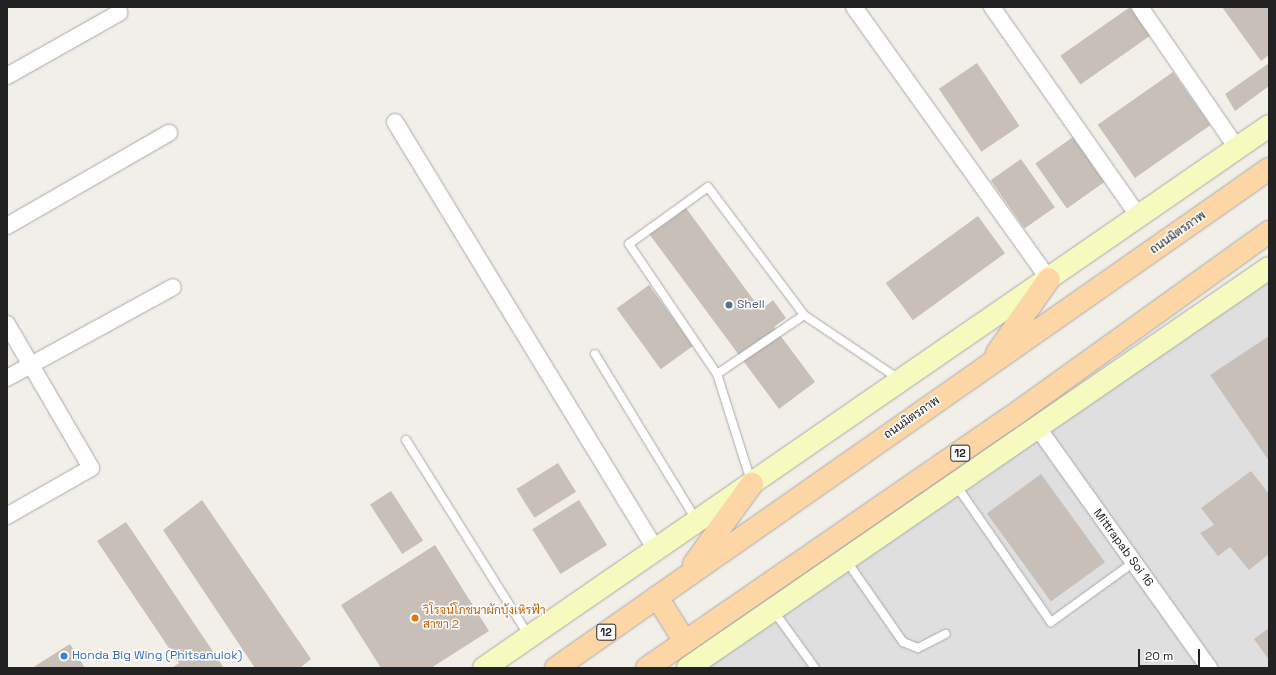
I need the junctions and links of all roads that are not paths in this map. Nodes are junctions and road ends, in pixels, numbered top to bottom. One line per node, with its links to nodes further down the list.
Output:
1 (854, 7): 15 (street)
2 (992, 7): 11 (street)
3 (1140, 7): 9 (street)
4 (119, 13): 5 (street)
5 (7, 76)
6 (395, 122): 33 (street)
7 (1269, 126): 9 (main road)
8 (169, 133): 12 (street)
9 (1237, 148): 11 (main road)
10 (1269, 169): 21 (main road, ถนนมิตรภาพ / 12)
11 (1139, 216): 15 (main road)
12 (7, 226)
13 (1269, 232): 26 (main road, 12)
14 (1269, 268): 23 (main road)
15 (1049, 279): 21 (main road); 25 (main road)
16 (173, 286): 20 (street)
17 (804, 315): 22 (lane); 22 (lane); 25 (lane)
18 (7, 324): 20 (street)
19 (595, 354): 32 (lane)
20 (31, 365): 24 (street); 31 (street)
21 (988, 365): 36 (main road, ถนนมิตรภาพ / 12)
22 (717, 374): 29 (lane)
23 (1116, 374): 26 (main road); 27 (main road)
24 (7, 378)
25 (902, 381): 29 (main road)
26 (1043, 394): 41 (main road, 12)
27 (1038, 428): 30 (main road); 35 (street, Mittrapab Soi 16)
28 (406, 440): 40 (lane)
29 (752, 484): 32 (main road); 36 (main road)
30 (955, 484): 34 (main road); 35 (lane)
31 (7, 516)
32 (698, 521): 33 (main road)
33 (656, 550): 40 (main road)
34 (846, 559): 38 (main road); 39 (lane)
35 (1134, 562): 47 (street, Mittrapab Soi 16)
36 (684, 578): 37 (main road, ถนนมิตรภาพ / 12)
37 (657, 597): 41 (main road); 43 (main road, ถนนมิตรภาพ / 12)
38 (773, 609): 45 (main road); 46 (lane)
39 (946, 634)
40 (530, 637): 42 (main road)
41 (685, 642): 44 (main road, 12)
42 (484, 668)
43 (556, 668)
44 (647, 668)
45 (689, 668)
46 (815, 668)
47 (1209, 668)

